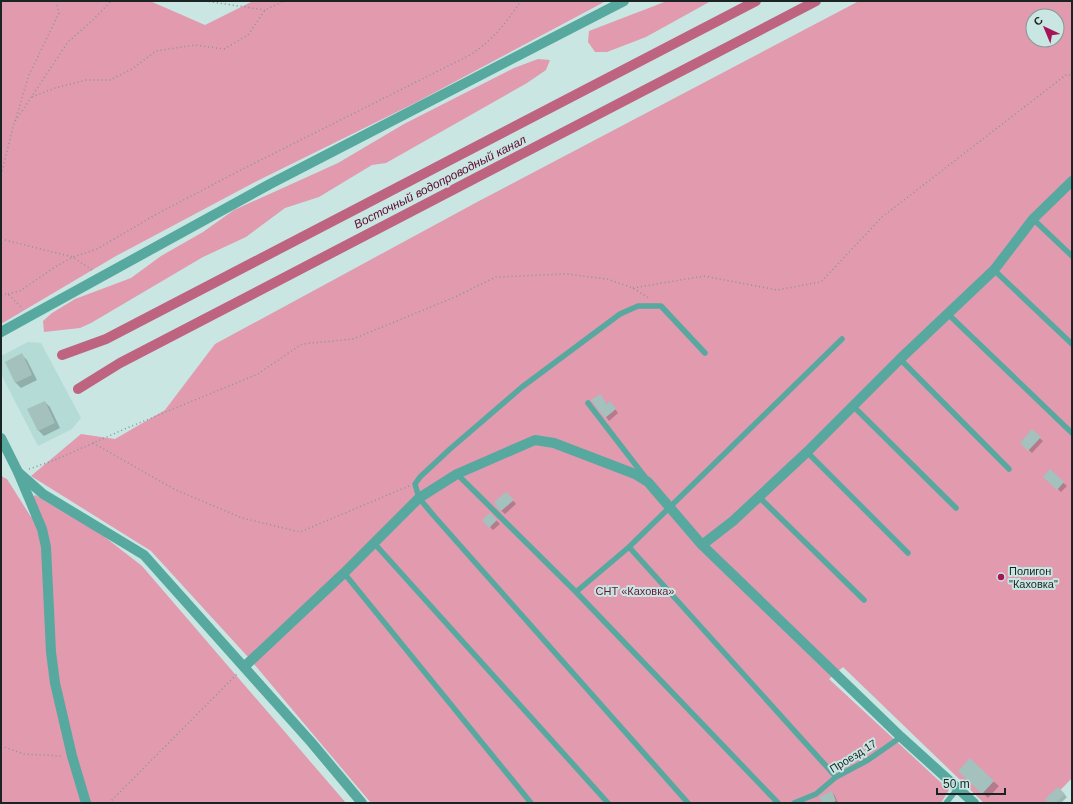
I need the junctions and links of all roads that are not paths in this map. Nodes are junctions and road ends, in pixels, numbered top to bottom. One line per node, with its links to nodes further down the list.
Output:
1 (624, 1): 7 (street)
2 (1072, 181): 3 (street)
3 (1034, 219): 4 (lane); 5 (street)
4 (1072, 256)
5 (994, 270): 6 (street); 9 (lane)
6 (948, 314): 11 (street); 14 (lane)
7 (1, 332)
8 (842, 339): 23 (lane)
9 (1072, 344)
10 (705, 353): 22 (lane)
11 (900, 359): 13 (street); 17 (lane)
12 (588, 403): 20 (lane)
13 (853, 406): 16 (street); 24 (lane)
14 (1072, 433)
15 (1, 438): 18 (street)
16 (806, 452): 21 (street); 28 (lane)
17 (1009, 468)
18 (18, 472): 32 (street); 36 (street)
19 (457, 474): 20 (street); 22 (street); 30 (lane)
20 (648, 482): 23 (street)
21 (759, 497): 26 (street); 31 (lane)
22 (419, 498): 25 (street); 40 (lane)
23 (669, 507): 26 (street); 27 (lane)
24 (956, 508)
25 (374, 543): 29 (street); 39 (lane)
26 (702, 545): 33 (street)
27 (629, 546): 30 (lane); 34 (lane)
28 (908, 553)
29 (344, 573): 32 (street); 38 (lane)
30 (576, 592): 41 (lane)
31 (864, 600)
32 (245, 666): 37 (street)
33 (901, 736): 34 (lane, Проезд 17); 35 (street)
34 (836, 777): 42 (lane, Проезд 17)
35 (958, 788): 43 (lane); 44 (street)
36 (86, 803)
37 (362, 803)
38 (531, 803)
39 (608, 803)
40 (688, 803)
41 (778, 803)
42 (794, 803)
43 (946, 803)
44 (974, 803)

